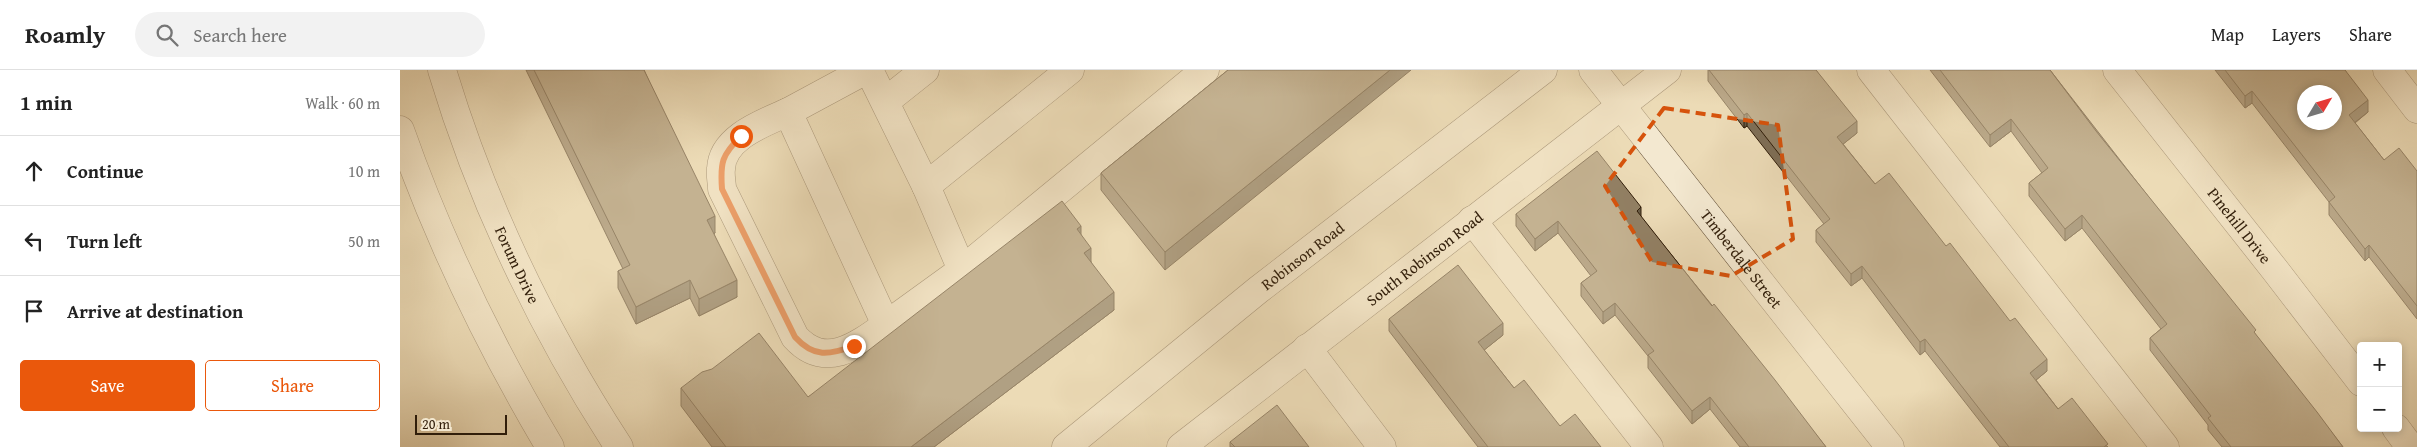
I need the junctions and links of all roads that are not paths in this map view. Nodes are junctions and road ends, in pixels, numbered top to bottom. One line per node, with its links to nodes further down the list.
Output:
1 (442, 70): 25 (street, Forum Drive)
2 (868, 70): 12 (street); 15 (street)
3 (925, 70): 12 (street)
4 (1070, 70): 17 (street)
5 (1205, 70): 19 (street)
6 (1543, 70): 26 (street, Robinson Road)
7 (1593, 70): 13 (street, Timberdale Street)
8 (1667, 70): 13 (street, South Robinson Road)
9 (1871, 70): 31 (street)
10 (2117, 70): 22 (street, Pinehill Drive)
11 (2388, 70): 14 (street)
12 (886, 101): 17 (street)
13 (1621, 106): 18 (street, South Robinson Road); 30 (street, Timberdale Street)
14 (2417, 109)
15 (788, 112): 20 (street); 20 (street)
16 (400, 130): 24 (street)
17 (926, 186): 19 (street)
18 (1472, 220): 21 (street, South Robinson Road); 29 (street)
19 (962, 270): 20 (street)
20 (886, 325)
21 (1306, 348): 27 (street, South Robinson Road); 28 (street)
22 (2357, 377)
23 (2399, 432): 32 (street)
24 (550, 447)
25 (619, 447)
26 (1066, 447)
27 (1181, 447)
28 (1382, 447)
29 (1649, 447)
30 (1890, 447)
31 (2165, 447)
32 (2410, 447)

